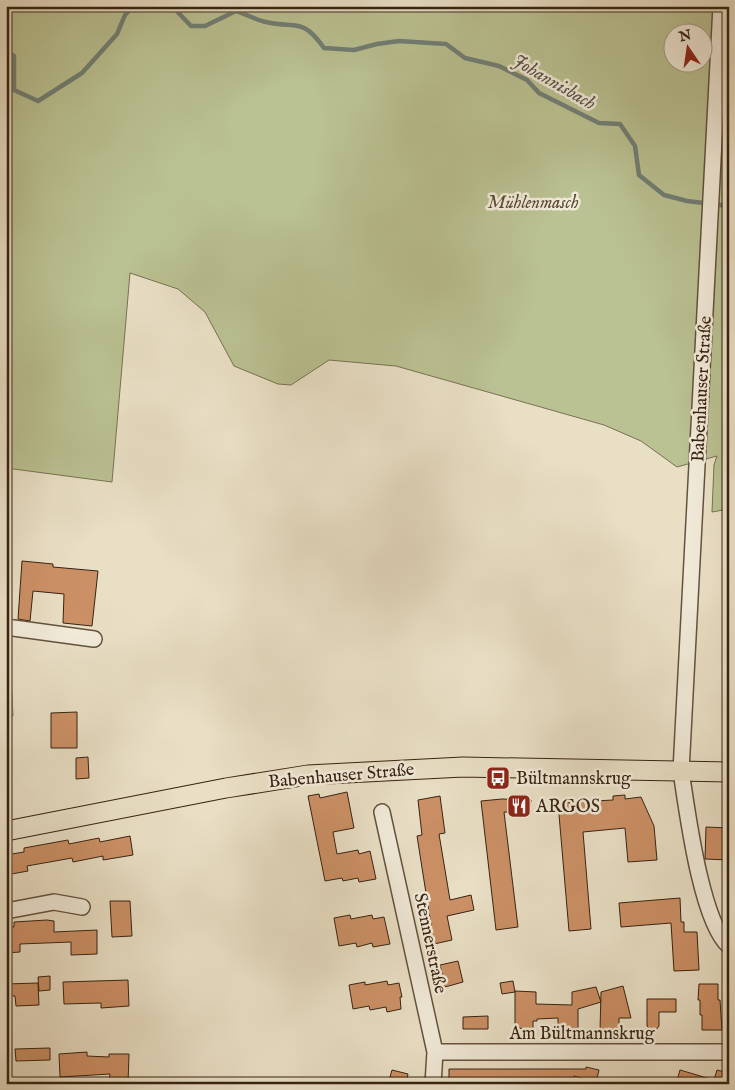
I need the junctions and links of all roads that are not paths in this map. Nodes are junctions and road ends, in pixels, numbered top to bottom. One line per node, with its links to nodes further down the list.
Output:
1 (722, 6): 4 (street, Babenhauser Straße)
2 (6, 627): 3 (street)
3 (94, 639)
4 (681, 772): 5 (main road); 7 (main road, Babenhauser Straße); 10 (street, Babenhauser Straße)
5 (729, 772)
6 (382, 812): 11 (street, Stennerstraße)
7 (6, 831)
8 (82, 907): 9 (street)
9 (6, 911)
10 (729, 946)
11 (435, 1052): 12 (street, Am Bültmannskrug); 13 (street, Stennerstraße)
12 (729, 1052)
13 (433, 1084)

